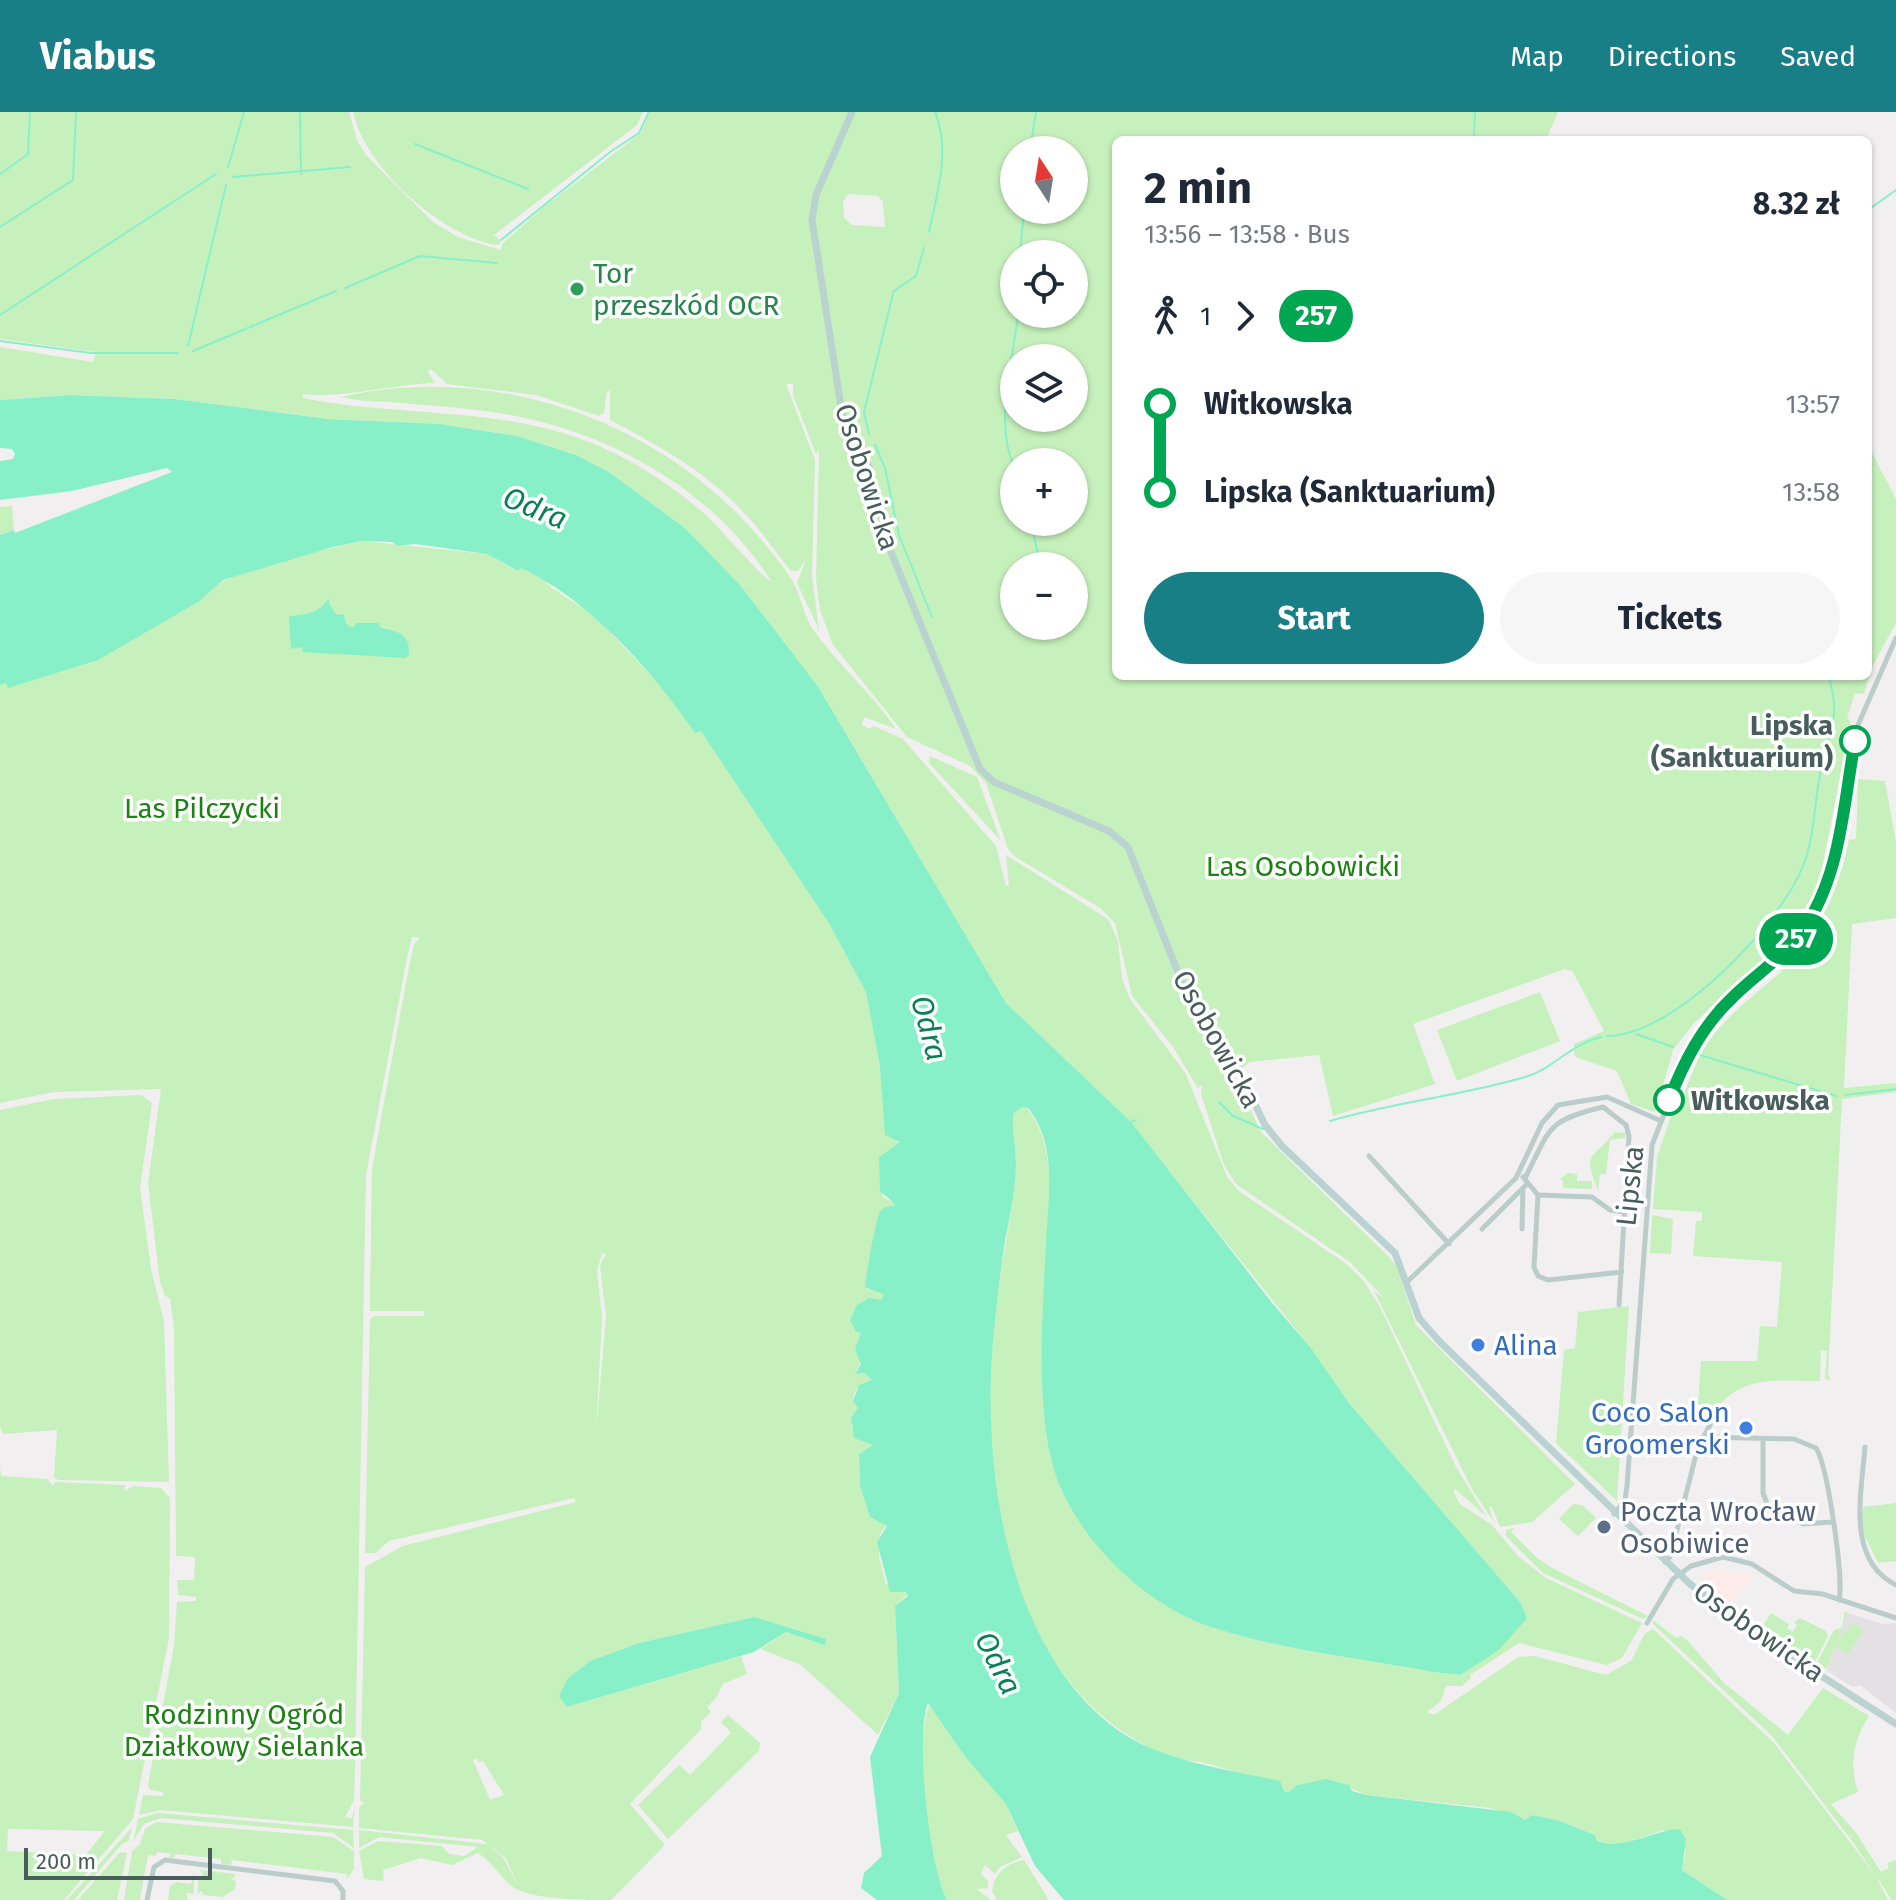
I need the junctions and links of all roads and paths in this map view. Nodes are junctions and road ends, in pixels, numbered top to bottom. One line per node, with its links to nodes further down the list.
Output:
1 (852, 112): 13 (street, Osobowicka)
2 (1896, 638): 3 (street, Lipska)
3 (1661, 1121): 5 (street); 19 (street, Lipska)
4 (1369, 1156): 11 (street)
5 (1518, 1174): 6 (street); 11 (street)
6 (1525, 1183): 7 (street); 8 (street); 9 (street); 10 (street)
7 (1538, 1195): 8 (street); 12 (street)
8 (1625, 1212): 12 (street)
9 (1482, 1229)
10 (1522, 1229)
11 (1449, 1244): 13 (street)
12 (1622, 1272): 14 (street)
13 (1407, 1282): 19 (street, Osobowicka)
14 (1619, 1305)
15 (1716, 1414): 16 (street)
16 (1702, 1437): 17 (street); 21 (street)
17 (1763, 1439): 20 (street); 20 (street)
18 (1865, 1447): 23 (street)
19 (1614, 1514): 21 (street, Osobowicka)
20 (1832, 1522): 24 (street)
21 (1665, 1562): 22 (street, Osobowicka)
22 (1679, 1574): 24 (street); 26 (street); 27 (street, Osobowicka)
23 (1896, 1585)
24 (1839, 1600): 25 (street)
25 (1896, 1618)
26 (1647, 1623)
27 (1896, 1724)
28 (147, 1900): 29 (street)
29 (343, 1900)

